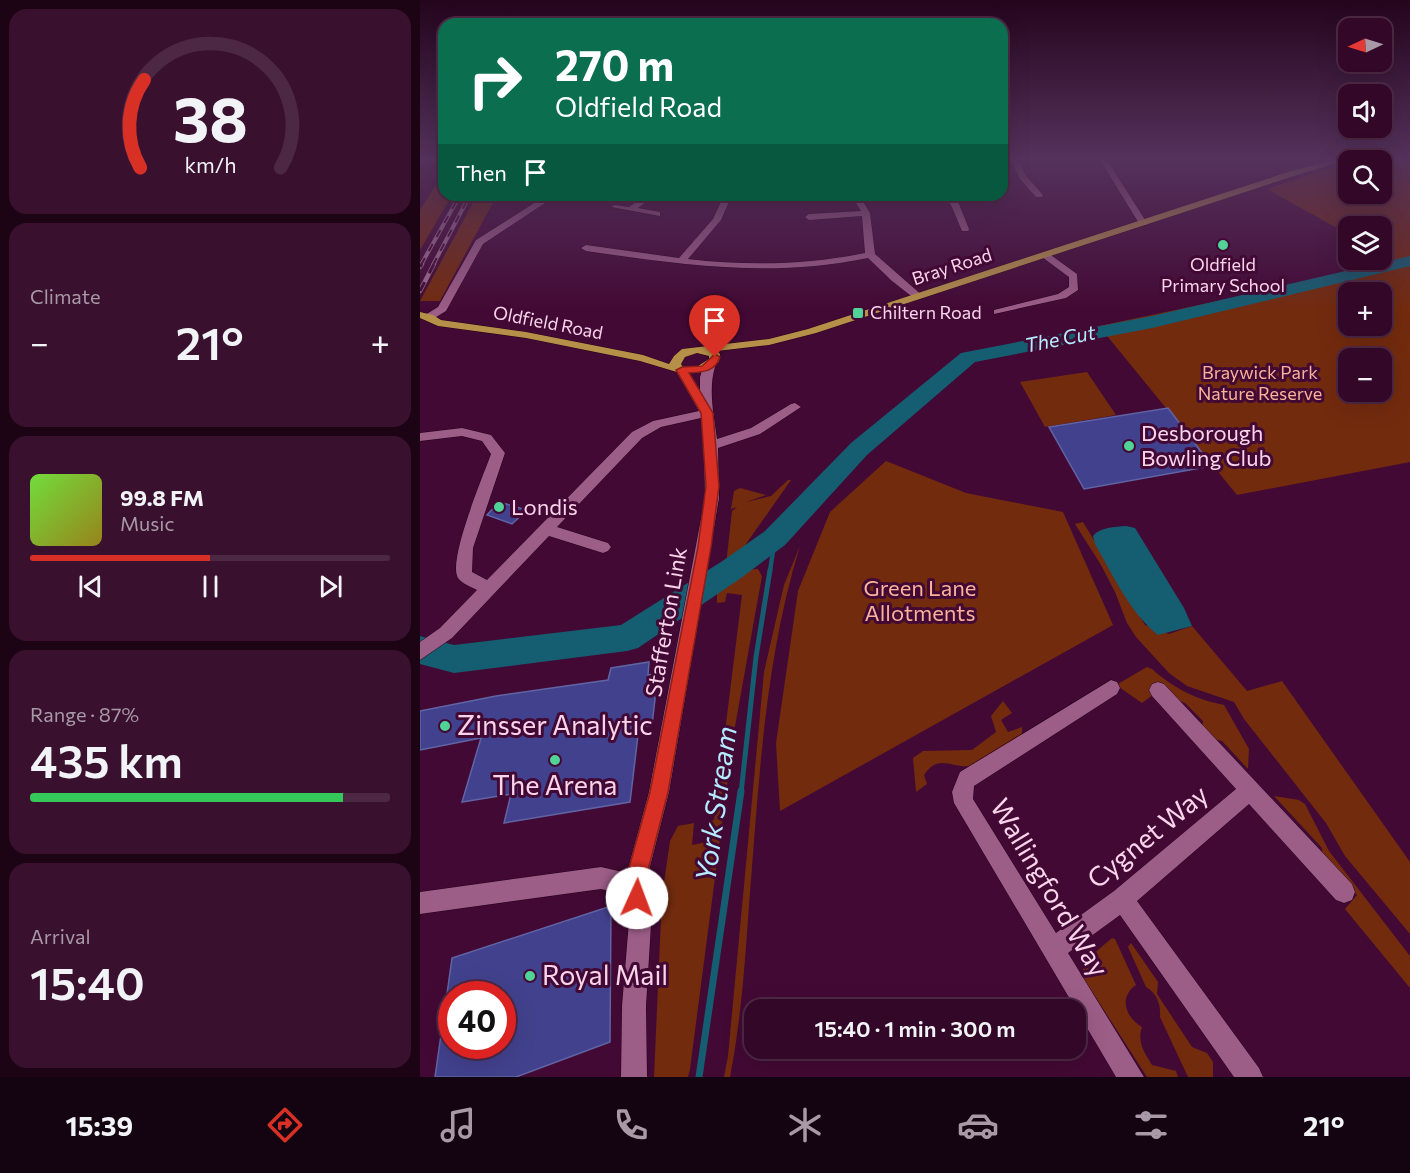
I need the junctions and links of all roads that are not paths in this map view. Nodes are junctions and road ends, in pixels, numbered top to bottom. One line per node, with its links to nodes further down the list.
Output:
1 (529, 210): 18 (street)
2 (638, 210): 8 (street)
3 (721, 210): 15 (street)
4 (958, 210): 11 (street)
5 (1135, 210): 10 (street)
6 (1181, 210): 10 (main road, Bray Road)
7 (866, 213): 9 (street); 13 (street)
8 (657, 214)
9 (809, 217)
10 (1143, 223): 14 (main road, Bray Road)
11 (966, 229)
12 (586, 248): 15 (street)
13 (870, 255): 15 (street); 16 (street)
14 (1045, 255): 16 (main road, Bray Road); 17 (street)
15 (681, 261)
16 (919, 297): 19 (main road, Bray Road)
17 (998, 312)
18 (423, 314): 22 (main road, Oldfield Road)
19 (750, 344): 20 (main road, Bray Road); 23 (main road)
20 (706, 349): 21 (main road); 23 (main road)
21 (681, 354): 22 (main road); 24 (main road)
22 (643, 358): 24 (main road, Oldfield Road)
23 (712, 363): 24 (main road); 26 (street)
24 (680, 369): 26 (street, Stafferton Link)
25 (795, 407): 28 (street)
26 (707, 413): 28 (street, Stafferton Link); 29 (street)
27 (420, 437): 31 (street)
28 (711, 445): 36 (street, Stafferton Link)
29 (545, 529): 30 (street); 31 (street)
30 (603, 547)
31 (487, 588): 32 (street)
32 (420, 652)
33 (1111, 688): 40 (street, Wallingford Way)
34 (1158, 690): 35 (street)
35 (1250, 790): 37 (street); 38 (street, Cygnet Way)
36 (634, 886): 39 (street); 41 (street)
37 (1344, 892)
38 (1122, 899): 40 (street, Cygnet Way); 43 (street)
39 (420, 903)
40 (1053, 950): 42 (street, Wallingford Way)
41 (634, 1077)
42 (1131, 1077)
43 (1251, 1077)

